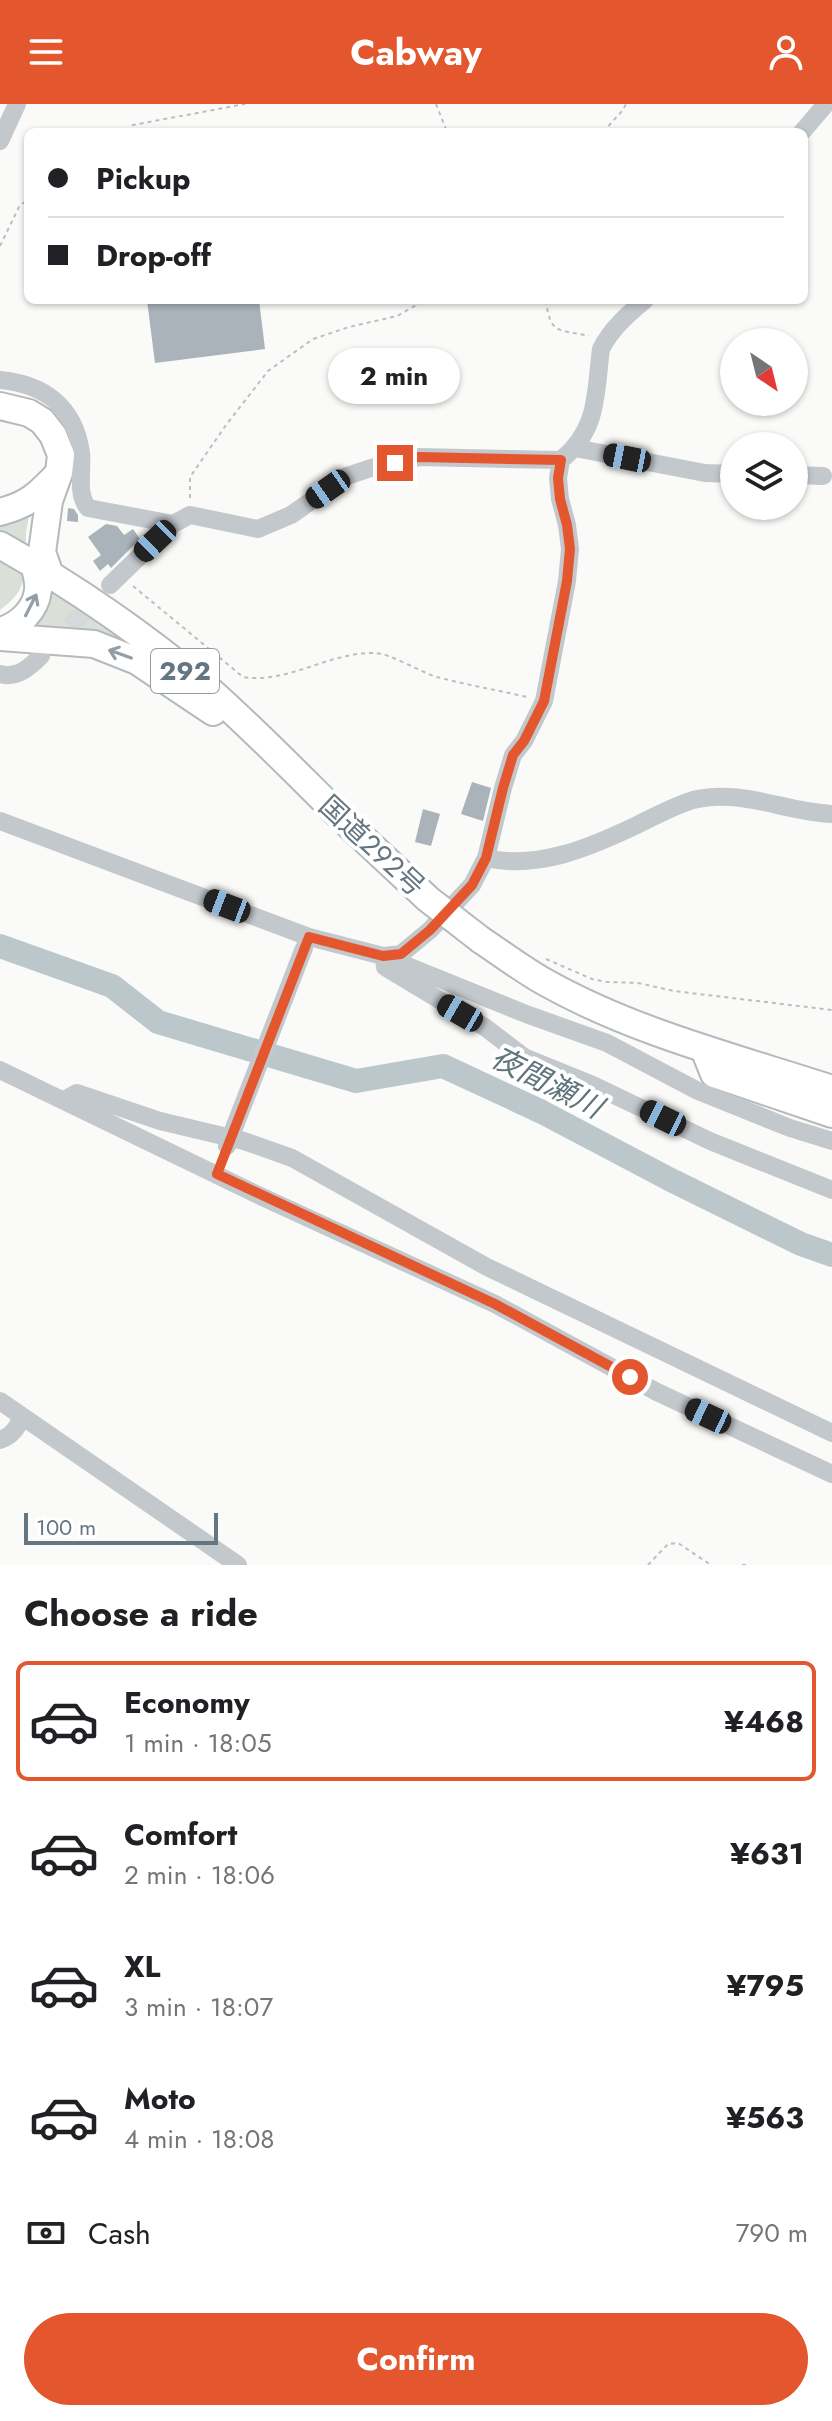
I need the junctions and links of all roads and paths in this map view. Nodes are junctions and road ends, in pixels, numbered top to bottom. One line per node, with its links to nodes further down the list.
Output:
1 (17, 104): 10 (street)
2 (245, 104): 6 (path)
3 (436, 104): 7 (path)
4 (626, 104): 8 (path)
5 (826, 104): 9 (street)
6 (130, 128)
7 (445, 128)
8 (607, 128)
9 (805, 128)
10 (0, 141)
11 (24, 202): 12 (path)
12 (0, 246)
13 (418, 304): 25 (path)
14 (547, 304): 16 (path)
15 (640, 304): 16 (street)
16 (605, 340): 19 (street)
17 (0, 380): 26 (street)
18 (0, 406): 20 (highway)
19 (568, 454): 21 (street); 25 (street); 34 (street)
20 (59, 473): 24 (highway); 28 (highway)
21 (720, 474)
22 (808, 475): 23 (street)
23 (823, 476)
24 (0, 512)
25 (190, 515): 26 (street)
26 (173, 524): 29 (street)
27 (0, 545): 28 (highway, 国道292号 / 292)
28 (41, 568): 30 (highway, one-way to 28); 35 (highway, 国道292号 / 292)
29 (115, 580): 34 (path)
30 (0, 631)
31 (0, 637): 35 (highway, one-way to 31)
32 (41, 656): 33 (street)
33 (0, 674)
34 (544, 701): 38 (street)
35 (279, 757): 43 (highway, 国道292号 / 292, bridge)
36 (832, 814): 38 (street)
37 (0, 821): 39 (street)
38 (486, 858): 41 (street)
39 (307, 942): 41 (street); 49 (street, bridge)
40 (537, 954): 42 (path)
41 (383, 956): 48 (street); 50 (street)
42 (832, 1010)
43 (704, 1049): 45 (highway, 国道292号 / 292); 47 (highway)
44 (0, 1070): 46 (street)
45 (832, 1089)
46 (64, 1100): 49 (street); 53 (street)
47 (832, 1114)
48 (832, 1141)
49 (217, 1174): 55 (street)
50 (832, 1190)
51 (0, 1401): 52 (street)
52 (22, 1417): 54 (street); 56 (street)
53 (832, 1433)
54 (0, 1440)
55 (832, 1474)
56 (238, 1565)
57 (648, 1565): 58 (path)
58 (711, 1565)
59 (742, 1565): 60 (path)
60 (748, 1565)

